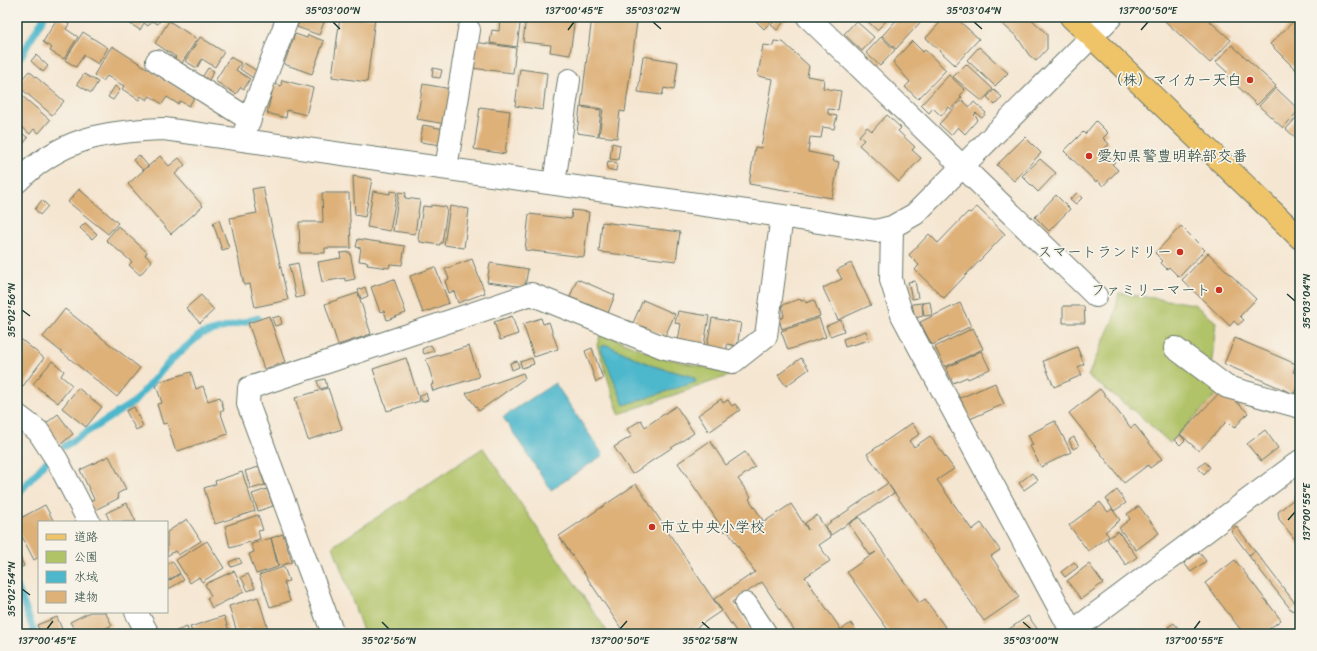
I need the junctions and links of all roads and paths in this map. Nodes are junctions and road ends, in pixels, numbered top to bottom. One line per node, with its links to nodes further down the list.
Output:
1 (288, 17): 9 (street)
2 (808, 17): 10 (street)
3 (1071, 17): 6 (main road)
4 (1111, 17): 6 (street)
5 (469, 30): 11 (street)
6 (1092, 37): 10 (street); 16 (main road)
7 (157, 61): 9 (street)
8 (569, 80): 13 (street)
9 (246, 130): 11 (street); 12 (street)
10 (963, 166): 15 (street); 17 (street)
11 (446, 168): 13 (street)
12 (17, 182)
13 (554, 184): 14 (street)
14 (782, 216): 15 (street); 27 (street)
15 (892, 227): 25 (street)
16 (1300, 238)
17 (1096, 296)
18 (1175, 348): 19 (street)
19 (1300, 407)
20 (17, 415): 22 (street)
21 (1300, 461): 25 (street)
22 (88, 521)
23 (746, 604): 28 (street)
24 (137, 613): 26 (street)
25 (1070, 633)
26 (148, 634)
27 (333, 634)
28 (766, 634)

